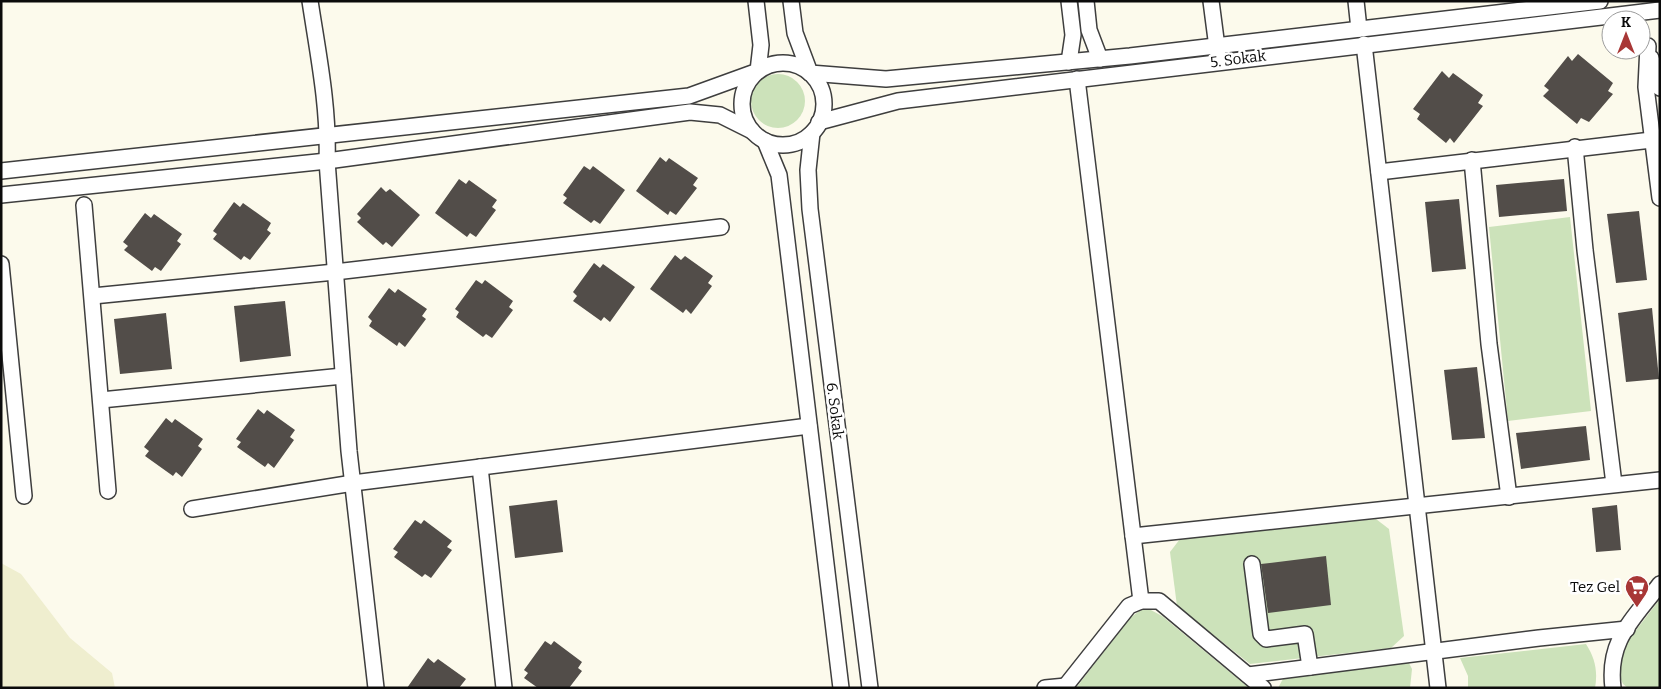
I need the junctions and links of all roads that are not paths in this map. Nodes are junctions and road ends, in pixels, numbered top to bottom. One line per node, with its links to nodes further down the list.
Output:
1 (310, 1): 22 (street)
2 (756, 1): 16 (street)
3 (791, 1): 17 (street)
4 (1069, 1): 14 (street)
5 (1086, 1): 13 (street)
6 (1211, 1): 12 (street)
7 (1356, 1): 10 (street)
8 (1600, 1): 10 (street, 5. Sokak)
9 (1660, 10): 11 (street, 5. Sokak)
10 (1359, 28): 12 (street, 5. Sokak)
11 (1364, 44): 15 (street, 5. Sokak); 30 (street)
12 (1217, 45): 13 (street, 5. Sokak); 15 (street)
13 (1100, 59): 14 (street, 5. Sokak)
14 (1069, 62): 17 (street, 5. Sokak)
15 (1219, 62): 18 (street, 5. Sokak)
16 (758, 71): 17 (street); 21 (street); 22 (street)
17 (810, 73): 20 (street)
18 (1077, 79): 20 (street, 5. Sokak); 51 (street)
19 (1660, 88): 23 (street)
20 (816, 128): 24 (street); 63 (street, 6. Sokak)
21 (752, 131): 24 (street); 27 (street)
22 (328, 134): 27 (street); 28 (street)
23 (1656, 139): 25 (street); 33 (street)
24 (765, 141): 41 (street, 6. Sokak)
25 (1576, 147): 26 (street); 45 (street)
26 (1472, 160): 30 (street); 48 (street)
27 (327, 161): 31 (street); 37 (street)
28 (74, 162): 29 (street); 31 (street)
29 (1, 171)
30 (1379, 172): 49 (street)
31 (78, 188): 32 (street)
32 (1, 195)
33 (1660, 198)
34 (84, 205): 38 (street)
35 (721, 227): 37 (street)
36 (1, 264): 47 (street)
37 (335, 272): 38 (street); 39 (street)
38 (93, 296): 40 (street)
39 (344, 376): 40 (street); 44 (street)
40 (101, 400): 46 (street)
41 (809, 426): 42 (street); 62 (street, 6. Sokak)
42 (480, 467): 44 (street); 61 (street)
43 (1660, 480): 45 (street)
44 (353, 483): 50 (street); 60 (street)
45 (1614, 484): 48 (street)
46 (108, 491)
47 (24, 496)
48 (1509, 497): 49 (street)
49 (1418, 508): 51 (street); 56 (street)
50 (192, 510)
51 (1133, 536): 54 (street)
52 (1252, 564): 57 (street)
53 (1660, 584): 55 (street)
54 (1141, 601): 58 (street); 59 (street)
55 (1626, 629): 56 (street); 67 (street)
56 (1435, 651): 57 (street); 66 (street)
57 (1310, 667): 58 (street)
58 (1248, 675): 65 (street)
59 (1065, 687): 64 (street)
60 (376, 688)
61 (504, 688)
62 (841, 688)
63 (870, 688)
64 (1045, 688)
65 (1263, 688)
66 (1438, 688)
67 (1613, 688)

